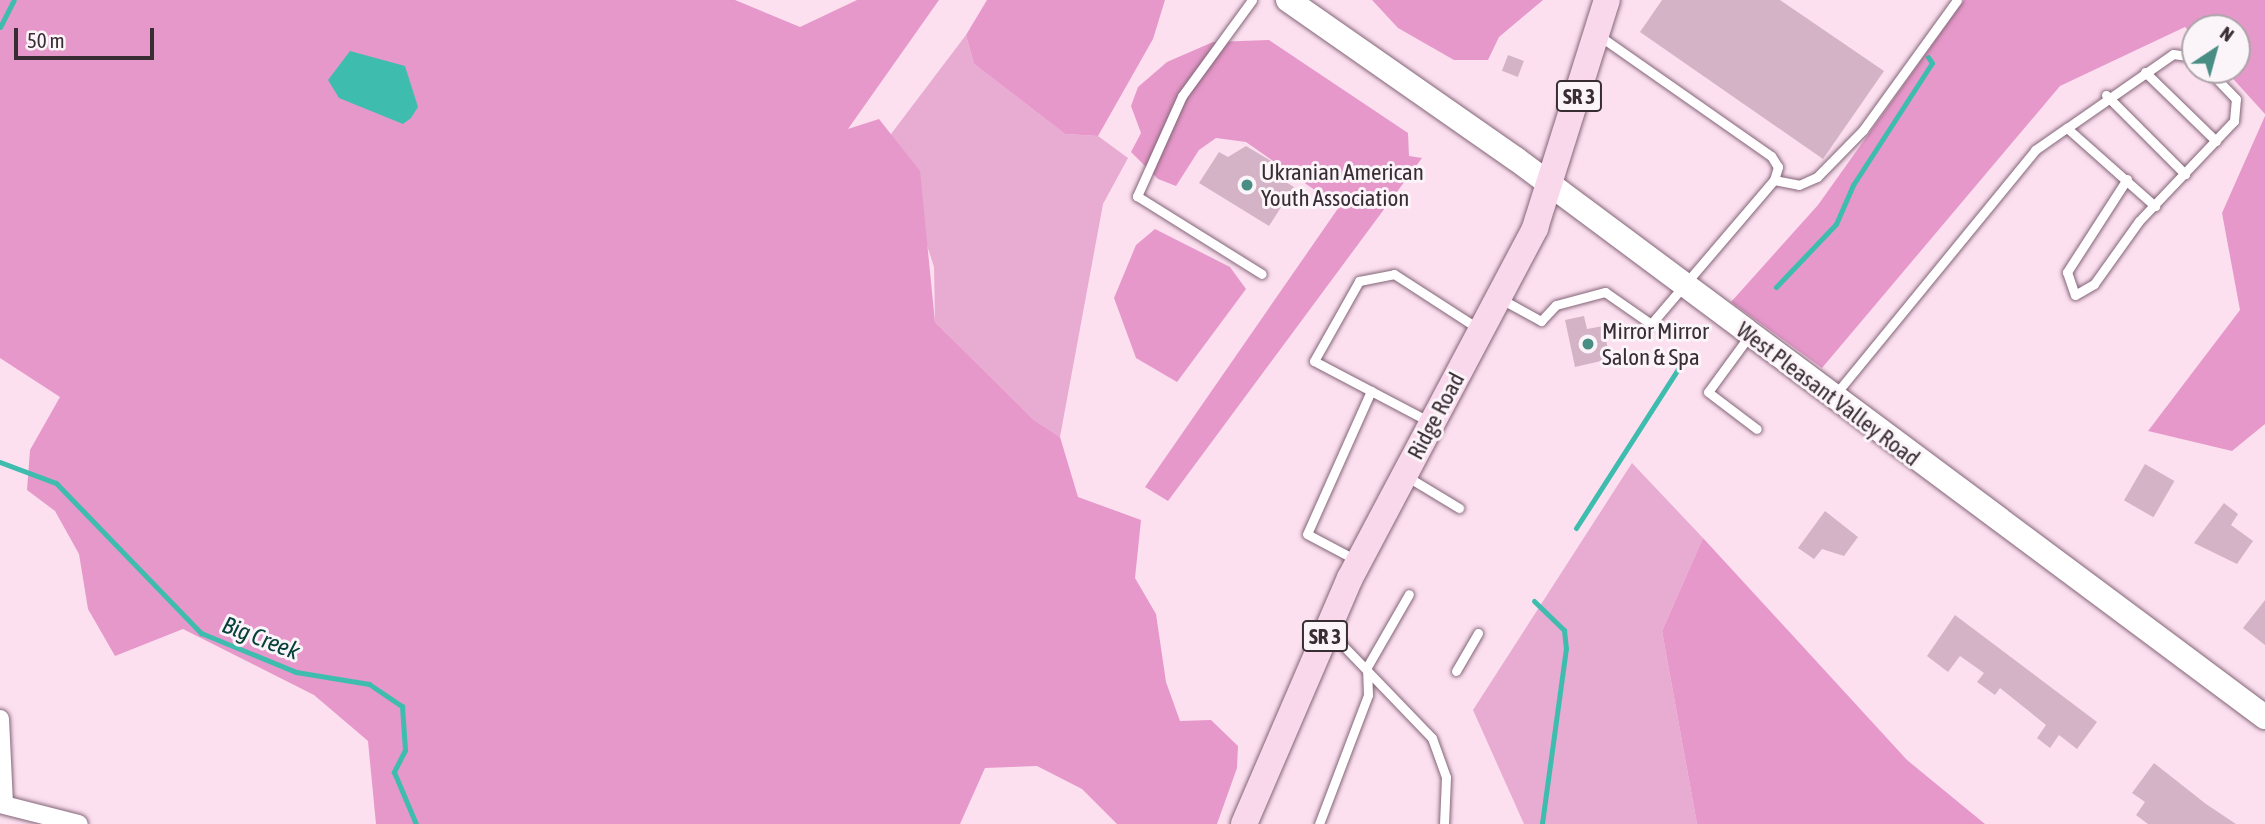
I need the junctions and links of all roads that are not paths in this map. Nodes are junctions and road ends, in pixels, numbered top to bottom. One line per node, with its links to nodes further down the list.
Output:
1 (1252, 0): 17 (lane)
2 (1288, 0): 15 (main road, West Pleasant Valley Road)
3 (1607, 0): 5 (main road, Ridge Road / SR 3)
4 (1957, 0): 14 (lane)
5 (1597, 34): 14 (lane); 15 (main road, Ridge Road / SR 3)
6 (2181, 55): 7 (lane)
7 (2145, 72): 9 (lane); 11 (lane)
8 (2219, 84): 11 (lane)
9 (2106, 95): 10 (lane); 12 (lane)
10 (2067, 128): 13 (lane); 23 (lane)
11 (2216, 141): 12 (lane)
12 (2185, 174): 16 (lane)
13 (2127, 179): 16 (lane); 16 (lane)
14 (1774, 180): 18 (lane)
15 (1552, 186): 18 (main road, West Pleasant Valley Road); 19 (main road, Ridge Road / SR 3)
16 (2155, 206)
17 (1262, 274)
18 (1686, 288): 19 (lane); 21 (main road, West Pleasant Valley Road)
19 (1498, 298): 20 (main road, Ridge Road / SR 3)
20 (1481, 330): 22 (lane); 24 (main road, Ridge Road / SR 3)
21 (1749, 335): 23 (main road, West Pleasant Valley Road); 25 (lane)
22 (1371, 391): 24 (lane); 28 (lane)
23 (1833, 397): 34 (main road, West Pleasant Valley Road)
24 (1432, 423): 26 (main road, Ridge Road / SR 3)
25 (1757, 429)
26 (1405, 475): 27 (lane); 28 (main road, Ridge Road / SR 3)
27 (1459, 508)
28 (1359, 562): 30 (main road, Ridge Road / SR 3)
29 (1409, 594): 32 (lane)
30 (1328, 630): 32 (lane); 38 (main road, Ridge Road / SR 3)
31 (1478, 633): 33 (lane)
32 (1367, 667): 39 (lane); 40 (lane)
33 (1456, 671)
34 (2265, 717)
35 (0, 719): 36 (street)
36 (2, 804): 37 (street)
37 (79, 824)
38 (1244, 824)
39 (1319, 824)
40 (1444, 824)

